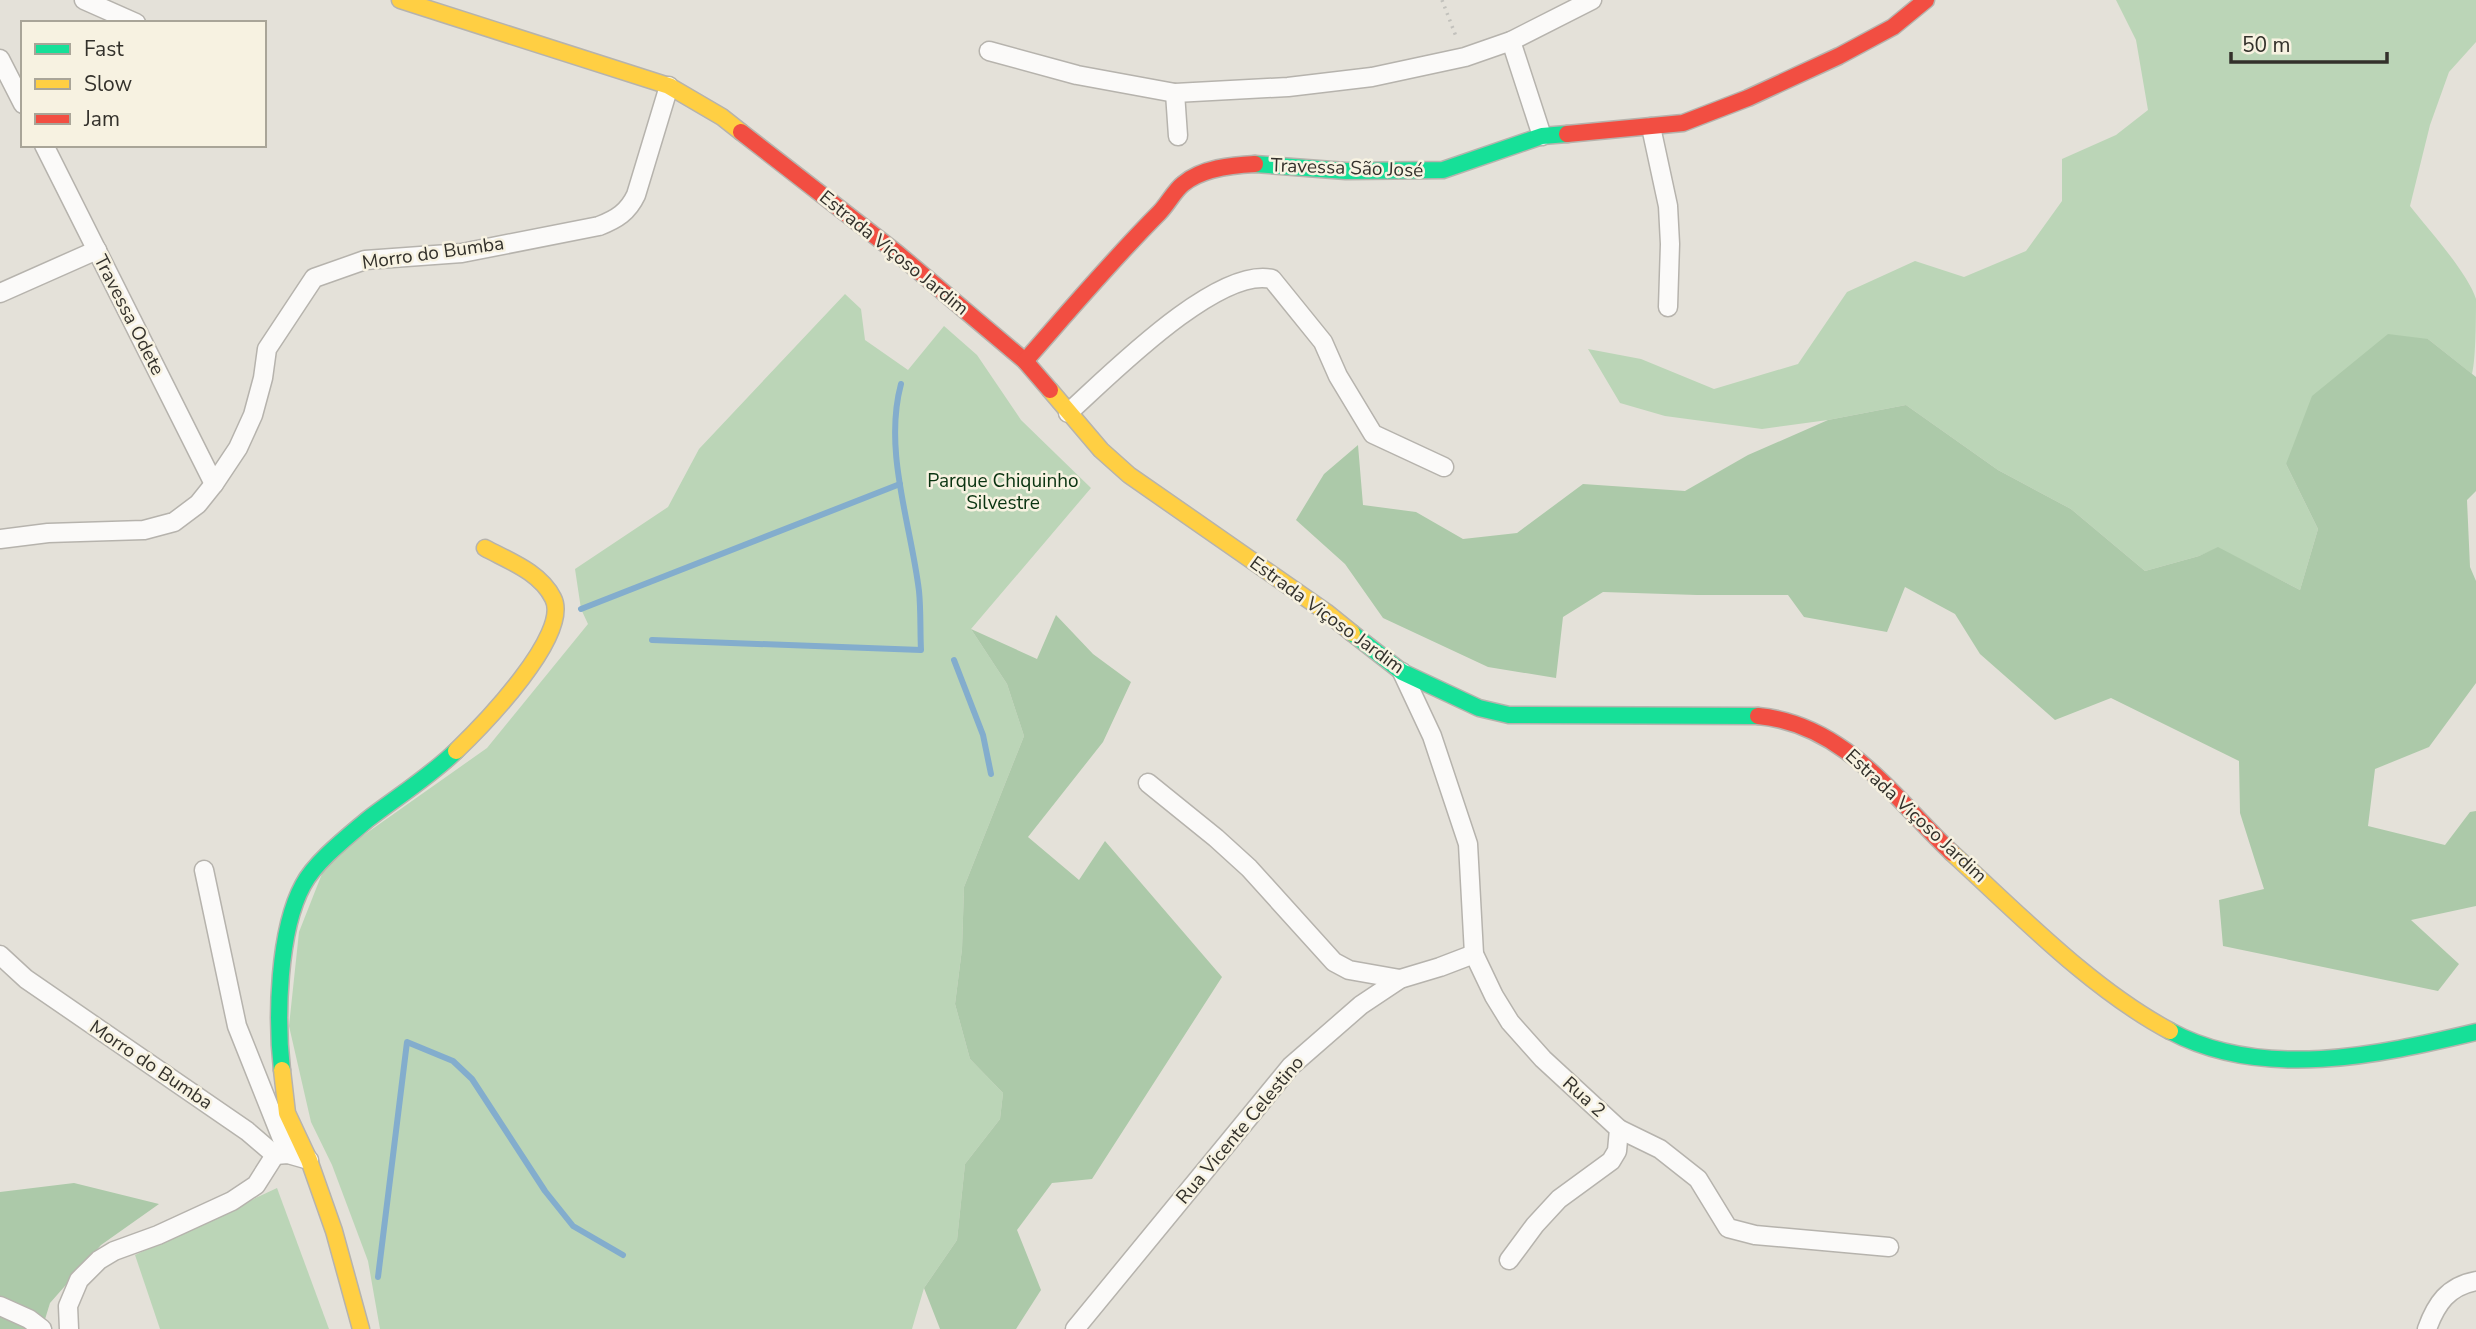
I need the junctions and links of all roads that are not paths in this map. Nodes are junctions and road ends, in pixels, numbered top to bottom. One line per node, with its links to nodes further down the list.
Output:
1 (84, 0): 5 (street)
2 (400, 0): 9 (main road, Estrada Viçoso Jardim)
3 (1592, 0): 6 (street)
4 (1926, 0): 12 (main road, Travessa São José)
5 (131, 21)
6 (1511, 41): 10 (street); 14 (street)
7 (989, 51): 10 (street)
8 (0, 59): 11 (street)
9 (669, 86): 19 (main road, Estrada Viçoso Jardim); 22 (street, Morro do Bumba)
10 (1175, 93): 13 (street)
11 (21, 100)
12 (1651, 127): 14 (main road, Travessa São José); 18 (street)
13 (1178, 136)
14 (1542, 136): 19 (main road, Travessa São José)
15 (45, 147): 16 (street, Travessa Odete)
16 (97, 250): 17 (street); 22 (street, Travessa Odete)
17 (0, 293)
18 (1668, 307)
19 (1024, 360): 20 (main road, Estrada Viçoso Jardim)
20 (1068, 413): 21 (street); 25 (main road, Estrada Viçoso Jardim)
21 (1444, 467)
22 (214, 484): 23 (street, Morro do Bumba)
23 (0, 539)
24 (485, 548): 34 (main road)
25 (1402, 672): 28 (street); 31 (main road, Estrada Viçoso Jardim)
26 (1148, 783): 30 (street)
27 (204, 870): 33 (street)
28 (1474, 954): 30 (street, Rua Vicente Celestino); 32 (street, Rua 2)
29 (0, 956): 33 (street, Morro do Bumba)
30 (1401, 979): 42 (street, Rua Vicente Celestino)
31 (2476, 1032)
32 (1619, 1129): 35 (street); 36 (street, Rua 2)
33 (281, 1154): 34 (street, Morro do Bumba); 40 (street)
34 (309, 1160): 41 (main road)
35 (1889, 1247)
36 (1509, 1260)
37 (2468, 1284): 43 (street)
38 (0, 1306): 39 (street)
39 (42, 1329)
40 (69, 1329)
41 (361, 1329)
42 (1075, 1329)
43 (2427, 1329)

